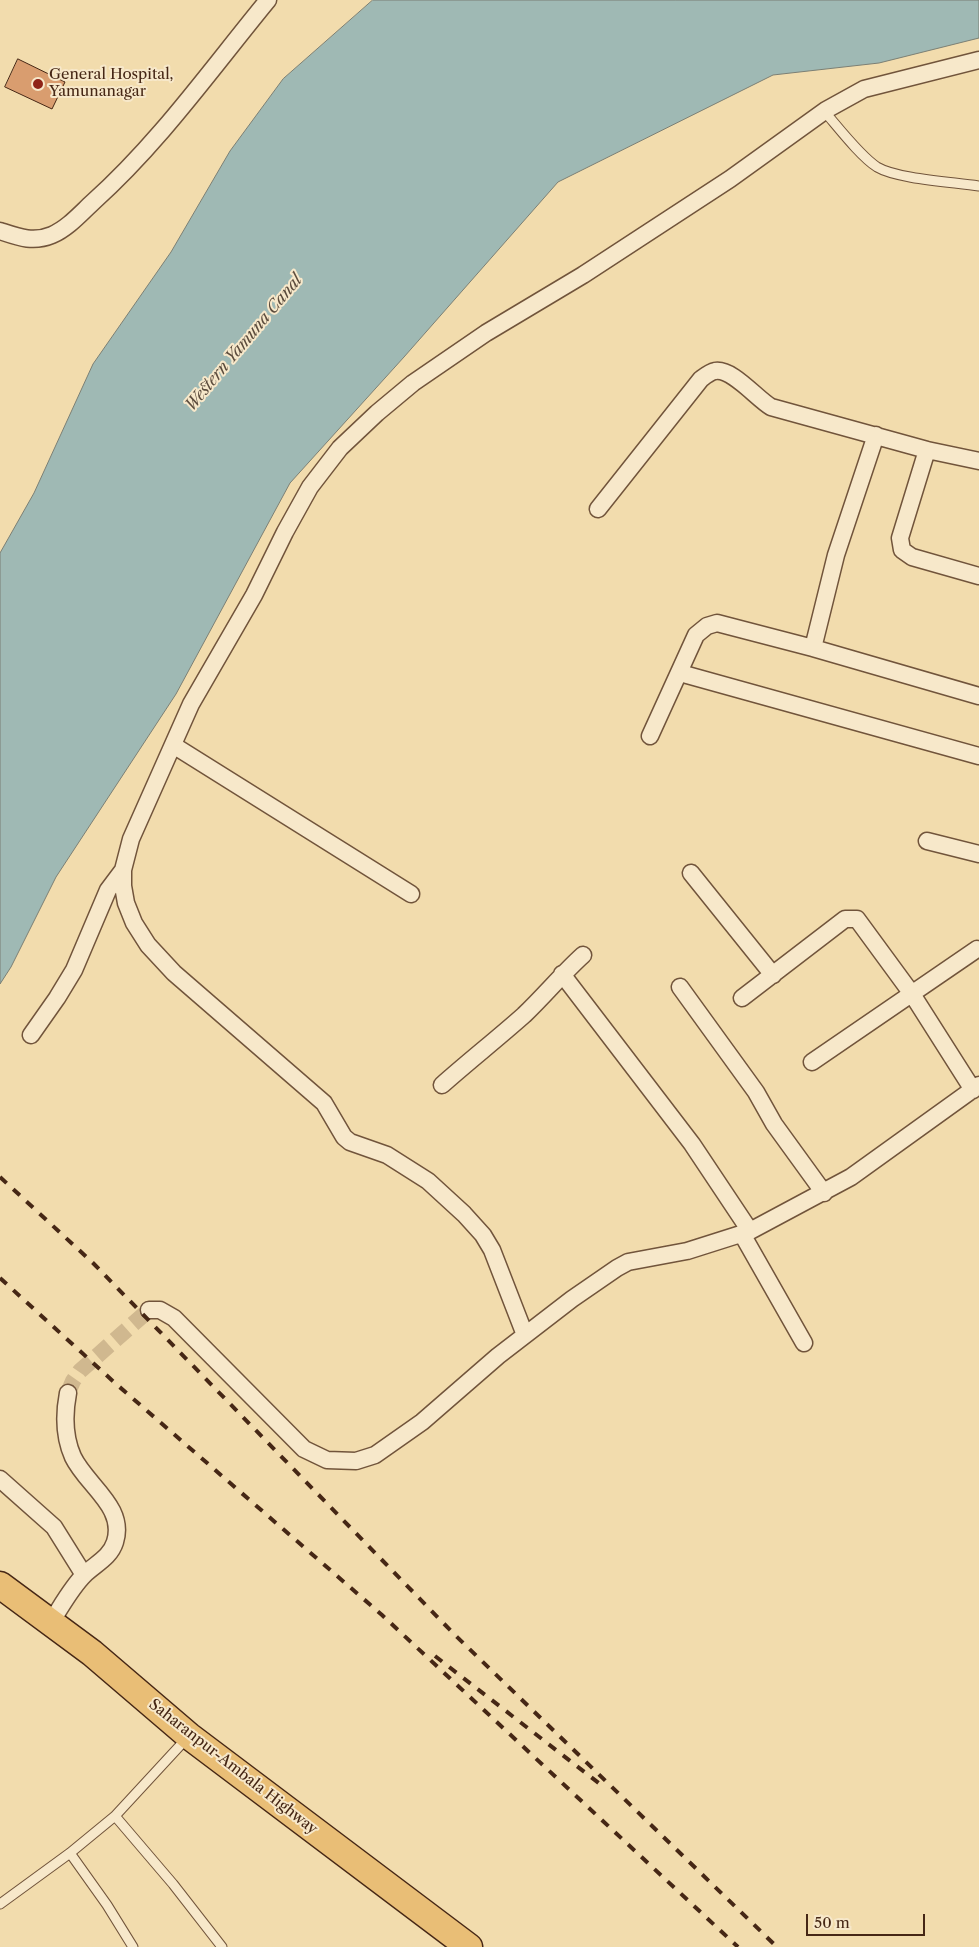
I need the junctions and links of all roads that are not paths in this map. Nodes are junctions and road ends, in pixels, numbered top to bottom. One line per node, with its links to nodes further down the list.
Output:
1 (268, 0): 5 (street)
2 (979, 60): 3 (street)
3 (824, 111): 4 (lane); 15 (street)
4 (979, 186)
5 (0, 232)
6 (876, 435): 7 (street); 9 (street); 11 (street)
7 (927, 450): 8 (street); 10 (street)
8 (979, 461)
9 (598, 509)
10 (979, 576)
11 (813, 648): 12 (street); 13 (street)
12 (680, 673): 14 (street); 16 (street)
13 (979, 696)
14 (650, 736)
15 (173, 745): 19 (street); 21 (street)
16 (979, 756)
17 (926, 841): 18 (street)
18 (979, 854)
19 (123, 870): 29 (street); 36 (street)
20 (691, 873): 25 (street)
21 (411, 894)
22 (977, 949): 27 (street)
23 (583, 955): 24 (street)
24 (562, 974): 31 (street); 34 (street)
25 (773, 974): 27 (street); 28 (street)
26 (680, 987): 33 (street)
27 (912, 994): 30 (street); 32 (street)
28 (742, 998)
29 (32, 1035)
30 (812, 1062)
31 (442, 1085)
32 (976, 1088): 33 (street)
33 (824, 1193): 34 (street)
34 (746, 1232): 36 (street); 37 (street)
35 (149, 1310): 36 (street)
36 (524, 1335)
37 (804, 1343)
38 (68, 1393): 40 (street)
39 (0, 1479): 40 (street)
40 (84, 1575): 42 (street)
41 (0, 1585): 42 (main road, Saharanpur-Ambala Highway)
42 (51, 1622): 43 (main road, Saharanpur-Ambala Highway)
43 (189, 1736): 44 (lane); 49 (main road, Saharanpur-Ambala Highway)
44 (115, 1816): 45 (lane); 48 (lane)
45 (70, 1853): 46 (lane); 47 (lane)
46 (0, 1904)
47 (133, 1947)
48 (222, 1947)
49 (469, 1947)

